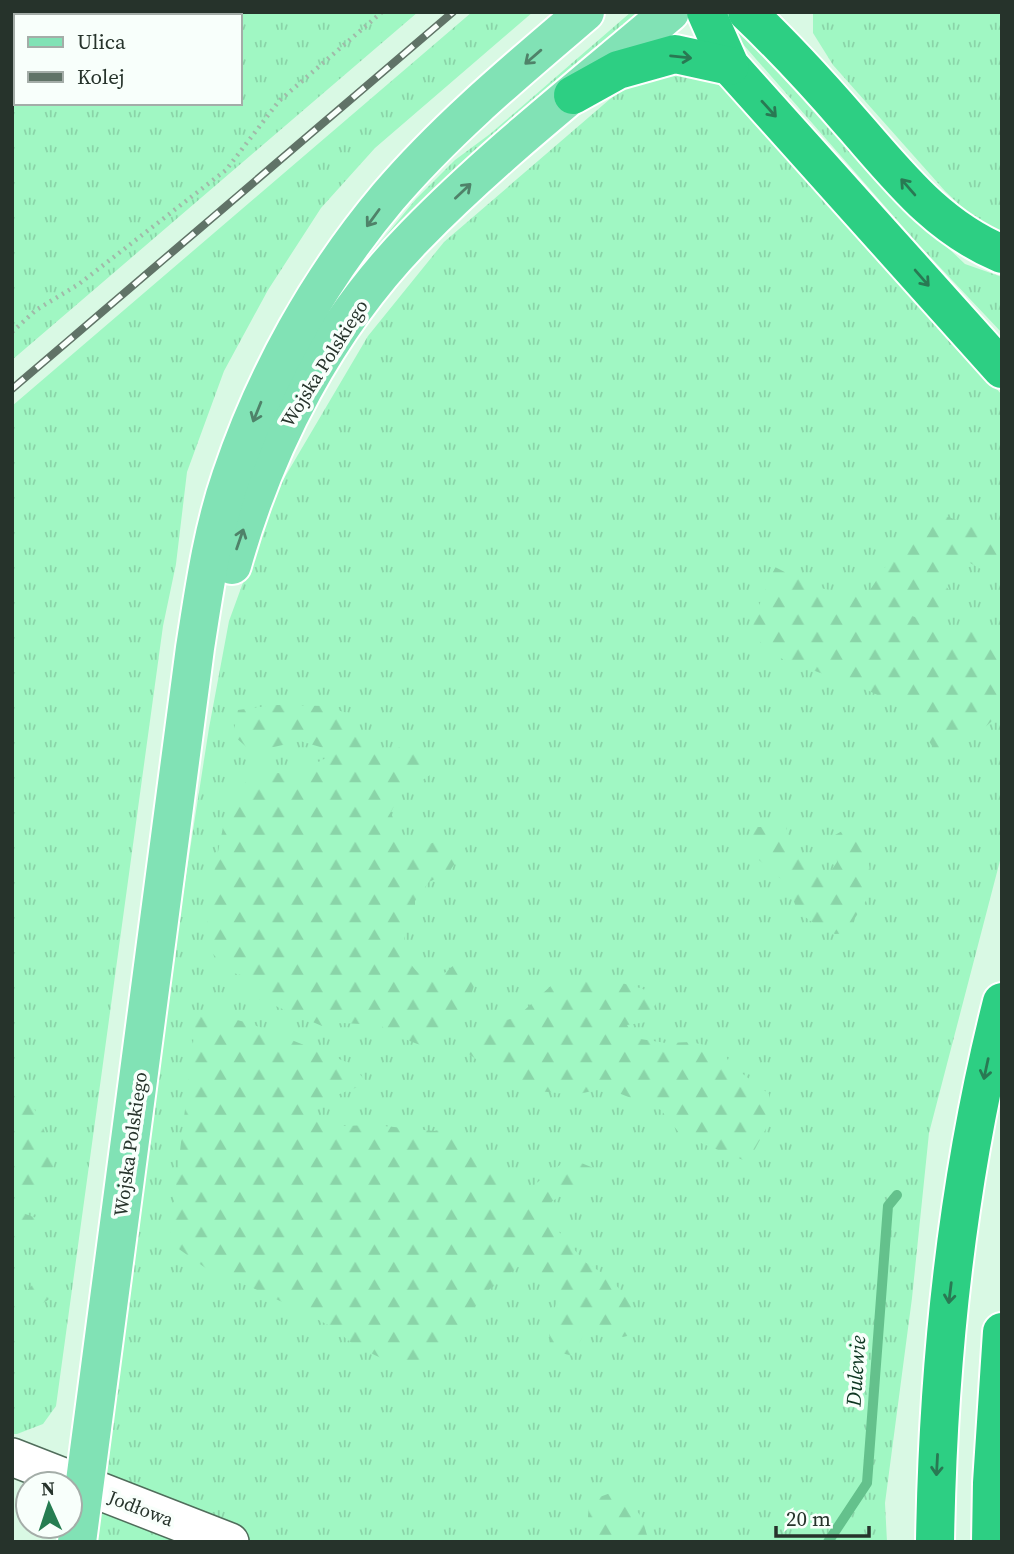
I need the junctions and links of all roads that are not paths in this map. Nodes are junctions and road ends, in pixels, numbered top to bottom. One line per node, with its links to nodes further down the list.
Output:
1 (585, 12): 11 (main road, Wojska Polskiego, one-way to 11)
2 (670, 12): 8 (main road, Wojska Polskiego)
3 (706, 12): 7 (highway)
4 (747, 12): 6 (highway)
5 (789, 12): 6 (highway)
6 (792, 54): 9 (highway, one-way to 6)
7 (730, 66): 8 (highway, one-way to 7); 10 (highway, one-way to 10)
8 (573, 95): 11 (main road, Wojska Polskiego, one-way to 8)
9 (1002, 254)
10 (1002, 369)
11 (183, 747): 15 (main road, Wojska Polskiego)
12 (1002, 1002): 18 (highway, one-way to 18)
13 (1002, 1332): 19 (highway)
14 (12, 1457): 15 (street, Jodłowa)
15 (85, 1486): 16 (main road, Wojska Polskiego); 17 (street, Jodłowa)
16 (78, 1542)
17 (230, 1542)
18 (935, 1542)
19 (991, 1542)

